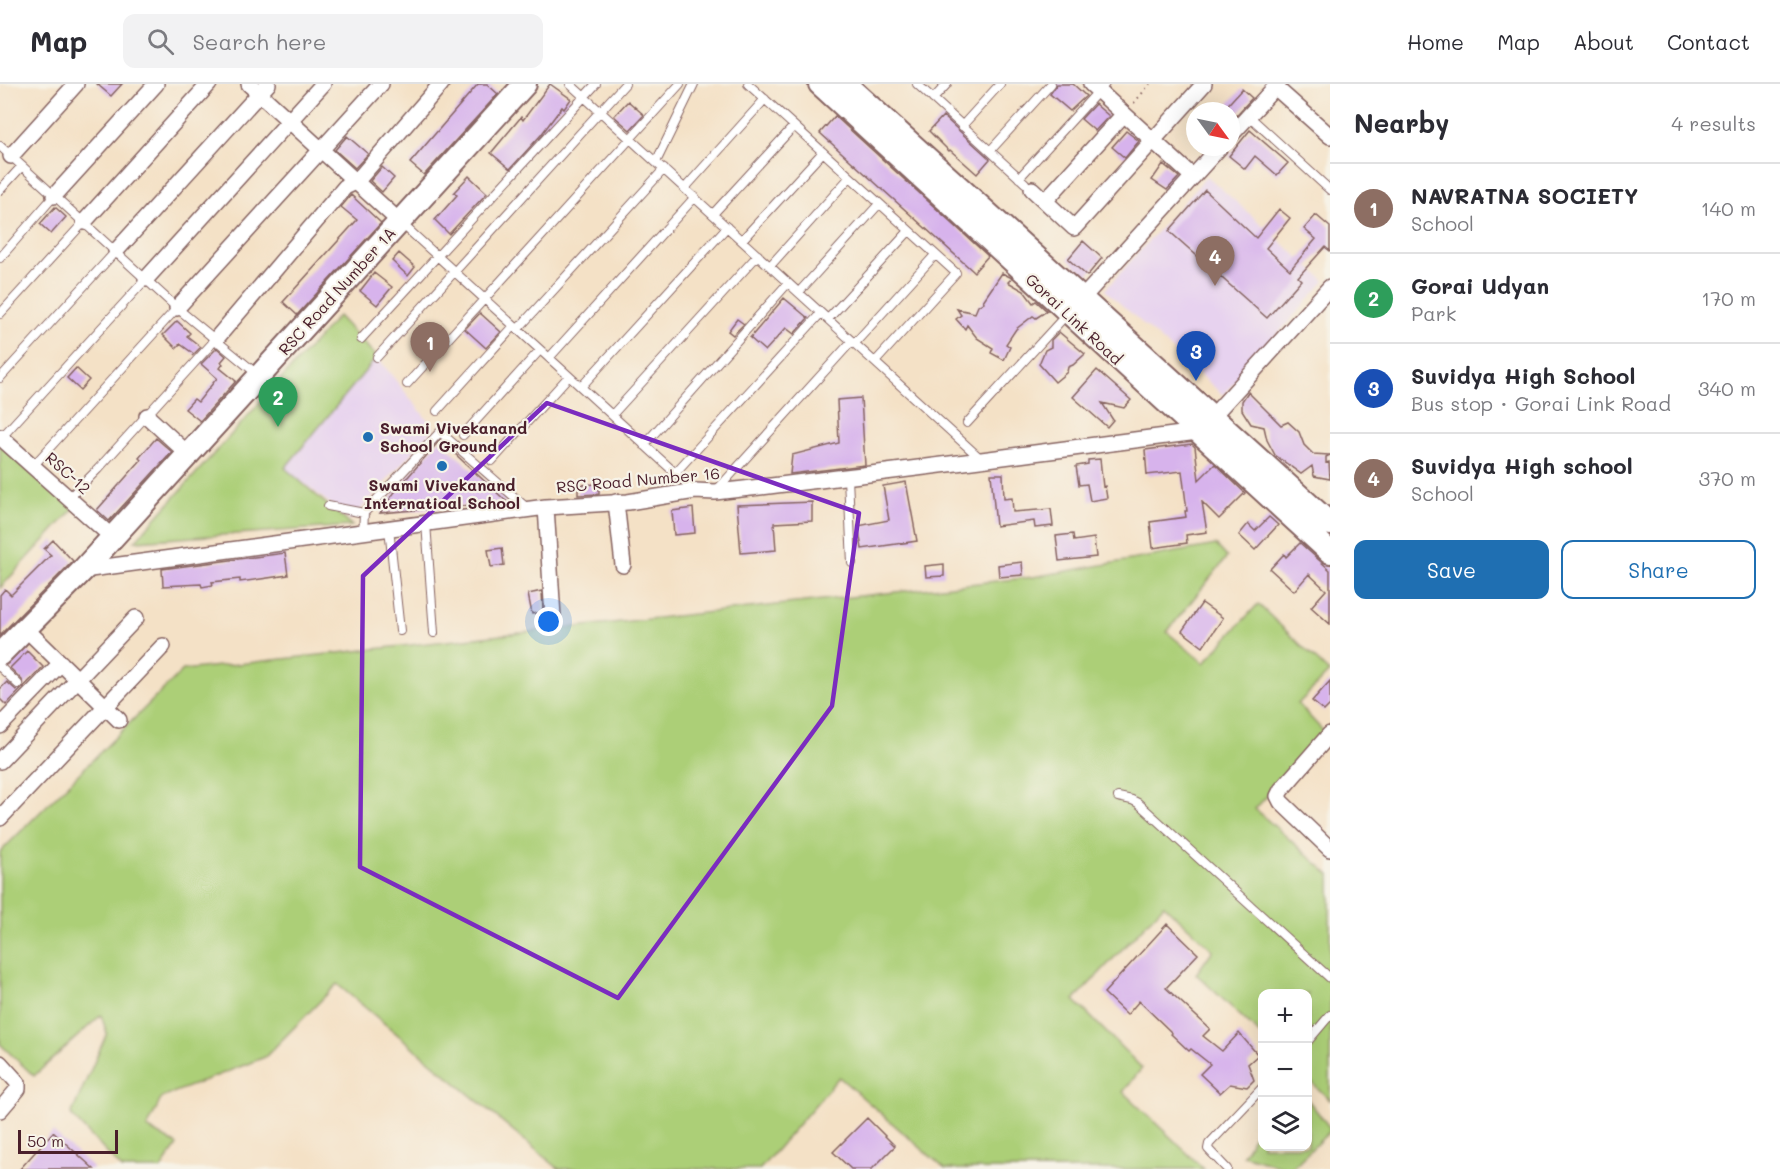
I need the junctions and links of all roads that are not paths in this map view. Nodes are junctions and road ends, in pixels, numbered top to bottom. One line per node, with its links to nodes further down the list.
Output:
1 (76, 84): 40 (street)
2 (156, 84): 51 (street)
3 (209, 84): 56 (street)
4 (323, 84): 30 (street)
5 (381, 84): 37 (street)
6 (441, 84): 46 (street)
7 (525, 84): 57 (main road, RSC Road Number 1A)
8 (570, 84): 24 (lane)
9 (596, 84): 24 (lane)
10 (625, 84): 27 (lane)
11 (680, 84): 35 (lane)
12 (694, 84): 42 (lane)
13 (748, 84): 25 (lane)
14 (820, 84): 73 (main road, Gorai Link Road)
15 (845, 84): 73 (main road, Gorai Link Road)
16 (916, 84): 26 (lane)
17 (947, 84): 26 (lane)
18 (1000, 84): 32 (lane)
19 (1051, 84): 38 (lane)
20 (1204, 84): 36 (street)
21 (1098, 86): 28 (street); 47 (lane)
22 (1276, 86): 29 (street); 34 (street)
23 (259, 87): 30 (street); 61 (street)
24 (584, 97): 27 (lane); 62 (lane)
25 (765, 99): 31 (lane); 48 (lane)
26 (933, 99): 32 (lane)
27 (601, 111): 35 (lane); 67 (lane)
28 (1124, 114): 36 (street); 53 (street)
29 (1249, 116): 33 (street); 50 (lane)
30 (290, 121): 37 (street); 68 (street)
31 (794, 126): 39 (lane); 55 (lane)
32 (962, 126): 38 (lane)
33 (1240, 126)
34 (1330, 136)
35 (630, 138): 42 (lane); 72 (lane)
36 (1153, 141): 45 (street); 53 (street)
37 (321, 150): 46 (street); 74 (street)
38 (990, 151): 47 (lane)
39 (823, 152): 44 (lane); 60 (lane)
40 (11, 156): 49 (lane); 51 (lane)
41 (1212, 156): 45 (street)
42 (656, 162): 43 (lane)
43 (664, 169): 48 (lane); 78 (lane)
44 (850, 177): 54 (lane); 66 (lane)
45 (1193, 177): 73 (street)
46 (356, 182): 57 (street); 79 (street)
47 (1025, 184): 53 (street)
48 (685, 188): 52 (lane)
49 (0, 190)
50 (1330, 190)
51 (54, 196): 56 (lane); 65 (lane)
52 (695, 197): 55 (lane); 84 (lane)
53 (1045, 201)
54 (879, 204): 59 (lane); 71 (lane)
55 (713, 214): 58 (lane)
56 (84, 222): 61 (lane); 76 (lane)
57 (400, 222): 62 (lane); 86 (main road, RSC Road Number 1A)
58 (728, 227): 60 (lane); 90 (lane)
59 (909, 231): 64 (lane); 77 (lane)
60 (742, 240): 63 (lane)
61 (116, 251): 68 (lane); 88 (lane)
62 (436, 255): 67 (lane); 80 (lane)
63 (758, 255): 66 (lane); 92 (lane)
64 (935, 255): 81 (lane); 85 (lane)
65 (0, 258)
66 (770, 266): 69 (lane)
67 (455, 272): 72 (lane); 83 (lane)
68 (146, 279): 74 (lane); 97 (lane)
69 (788, 283): 71 (lane); 98 (lane)
70 (1330, 287): 95 (street)
71 (799, 292): 75 (lane)
72 (484, 299): 78 (lane); 89 (lane)
73 (1075, 306): 94 (lane); 95 (main road, Gorai Link Road)
74 (177, 308): 79 (lane); 102 (lane)
75 (821, 313): 77 (lane); 103 (lane)
76 (0, 314)
77 (828, 319): 81 (lane)
78 (516, 328): 82 (lane); 91 (lane)
79 (216, 339): 86 (lane); 93 (lane)
80 (361, 339)
81 (853, 342): 85 (lane); 106 (lane)
82 (540, 350): 84 (lane); 96 (lane)
83 (377, 357)
84 (549, 358): 87 (lane)
85 (875, 362): 100 (lane)
86 (260, 376): 99 (main road, RSC Road Number 1A)
87 (569, 376): 90 (lane); 101 (lane)
88 (0, 378)
89 (407, 384)
90 (581, 387): 92 (lane)
91 (436, 411)
92 (612, 415): 98 (lane)
93 (147, 416): 99 (street); 107 (lane)
94 (968, 423)
95 (1205, 425): 100 (street, RSC Road Number 16); 114 (main road, Gorai Link Road); 118 (main road, Gorai Link Road)
96 (463, 435)
97 (0, 438): 102 (street, RSC-12)
98 (645, 445): 103 (lane)
99 (188, 454): 117 (main road, RSC Road Number 1A)
100 (981, 459): 104 (street, RSC Road Number 16)
101 (492, 461)
102 (33, 466): 107 (street, RSC-12)
103 (675, 473): 105 (lane)
104 (848, 478): 106 (street, RSC Road Number 16); 119 (lane)
105 (695, 491): 106 (street, RSC Road Number 16); 108 (street, RSC Road Number 16)
106 (715, 492)
107 (69, 498): 117 (street, RSC-12)
108 (616, 502): 110 (street, RSC Road Number 16); 120 (street)
109 (328, 506): 112 (lane)
110 (546, 507): 111 (street, RSC Road Number 16); 122 (street)
111 (528, 509): 112 (lane); 113 (street, RSC Road Number 16)
112 (364, 513): 116 (lane)
113 (426, 523): 115 (street, RSC Road Number 16); 126 (lane)
114 (1330, 524)
115 (389, 528): 116 (street, RSC Road Number 16); 125 (lane)
116 (363, 532): 121 (street, RSC Road Number 16)
117 (112, 537): 121 (main road, RSC Road Number 1A)
118 (1330, 551)
119 (852, 563)
120 (623, 565)
121 (83, 570): 124 (main road, RSC Road Number 1A)
122 (553, 617)
123 (136, 618): 131 (street)
124 (26, 628): 128 (main road, RSC Road Number 1A); 129 (street)
125 (400, 631)
126 (434, 633)
127 (163, 646): 133 (street)
128 (0, 654)
129 (61, 663): 131 (street); 135 (street)
130 (0, 667): 132 (lane)
131 (76, 678): 133 (street); 137 (street)
132 (18, 684)
133 (105, 706): 134 (street); 139 (street)
134 (119, 720)
135 (0, 726)
136 (1330, 734): 140 (street)
137 (0, 761)
138 (1118, 797): 141 (lane)
139 (0, 818)
140 (1330, 849)
141 (1330, 978)
142 (1330, 1015): 143 (lane)
143 (1312, 1036)
144 (0, 1063): 146 (street)
145 (1258, 1093): 147 (lane)
146 (0, 1110)
147 (1227, 1169)

